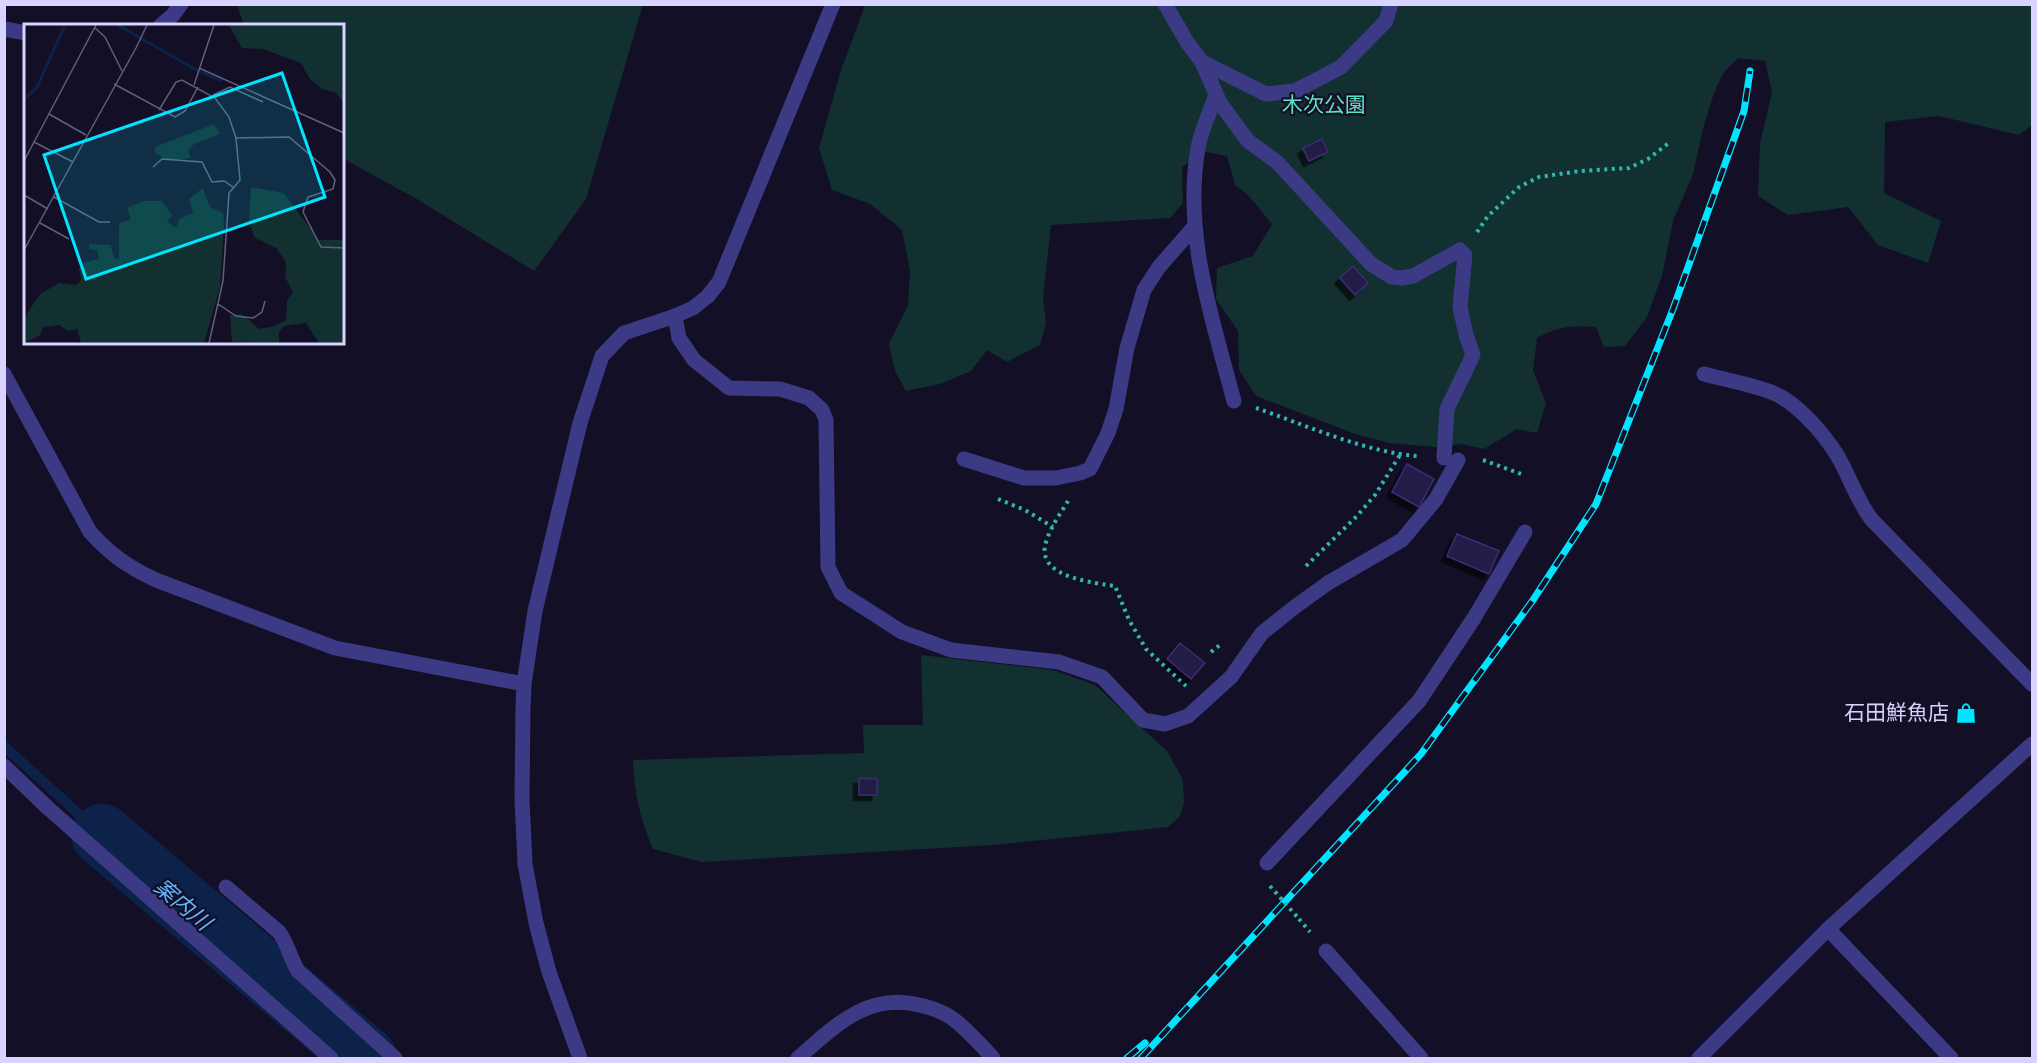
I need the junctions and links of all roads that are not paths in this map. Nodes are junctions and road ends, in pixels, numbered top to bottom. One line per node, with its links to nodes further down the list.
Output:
1 (181, 4): 5 (street)
2 (833, 4): 11 (street)
3 (1165, 4): 8 (street)
4 (1391, 4): 8 (street)
5 (162, 24)
6 (4, 29): 7 (street)
7 (24, 33)
8 (1202, 62): 9 (street)
9 (1216, 95): 10 (street); 11 (street)
10 (1194, 227): 14 (street); 15 (street)
11 (675, 316): 17 (street)
12 (4, 374): 17 (street)
13 (1704, 374): 18 (street)
14 (1234, 401)
15 (964, 459)
16 (1525, 532): 21 (street)
17 (524, 684): 27 (street)
18 (2032, 684)
19 (2032, 744): 23 (street)
20 (4, 766): 25 (street)
21 (1267, 863)
22 (226, 887): 26 (street)
23 (1828, 929): 31 (street); 32 (street)
24 (1326, 951): 30 (street)
25 (331, 1059)
26 (395, 1059)
27 (580, 1059)
28 (798, 1059): 29 (street)
29 (993, 1059)
30 (1421, 1059)
31 (1699, 1059)
32 (1951, 1059)

